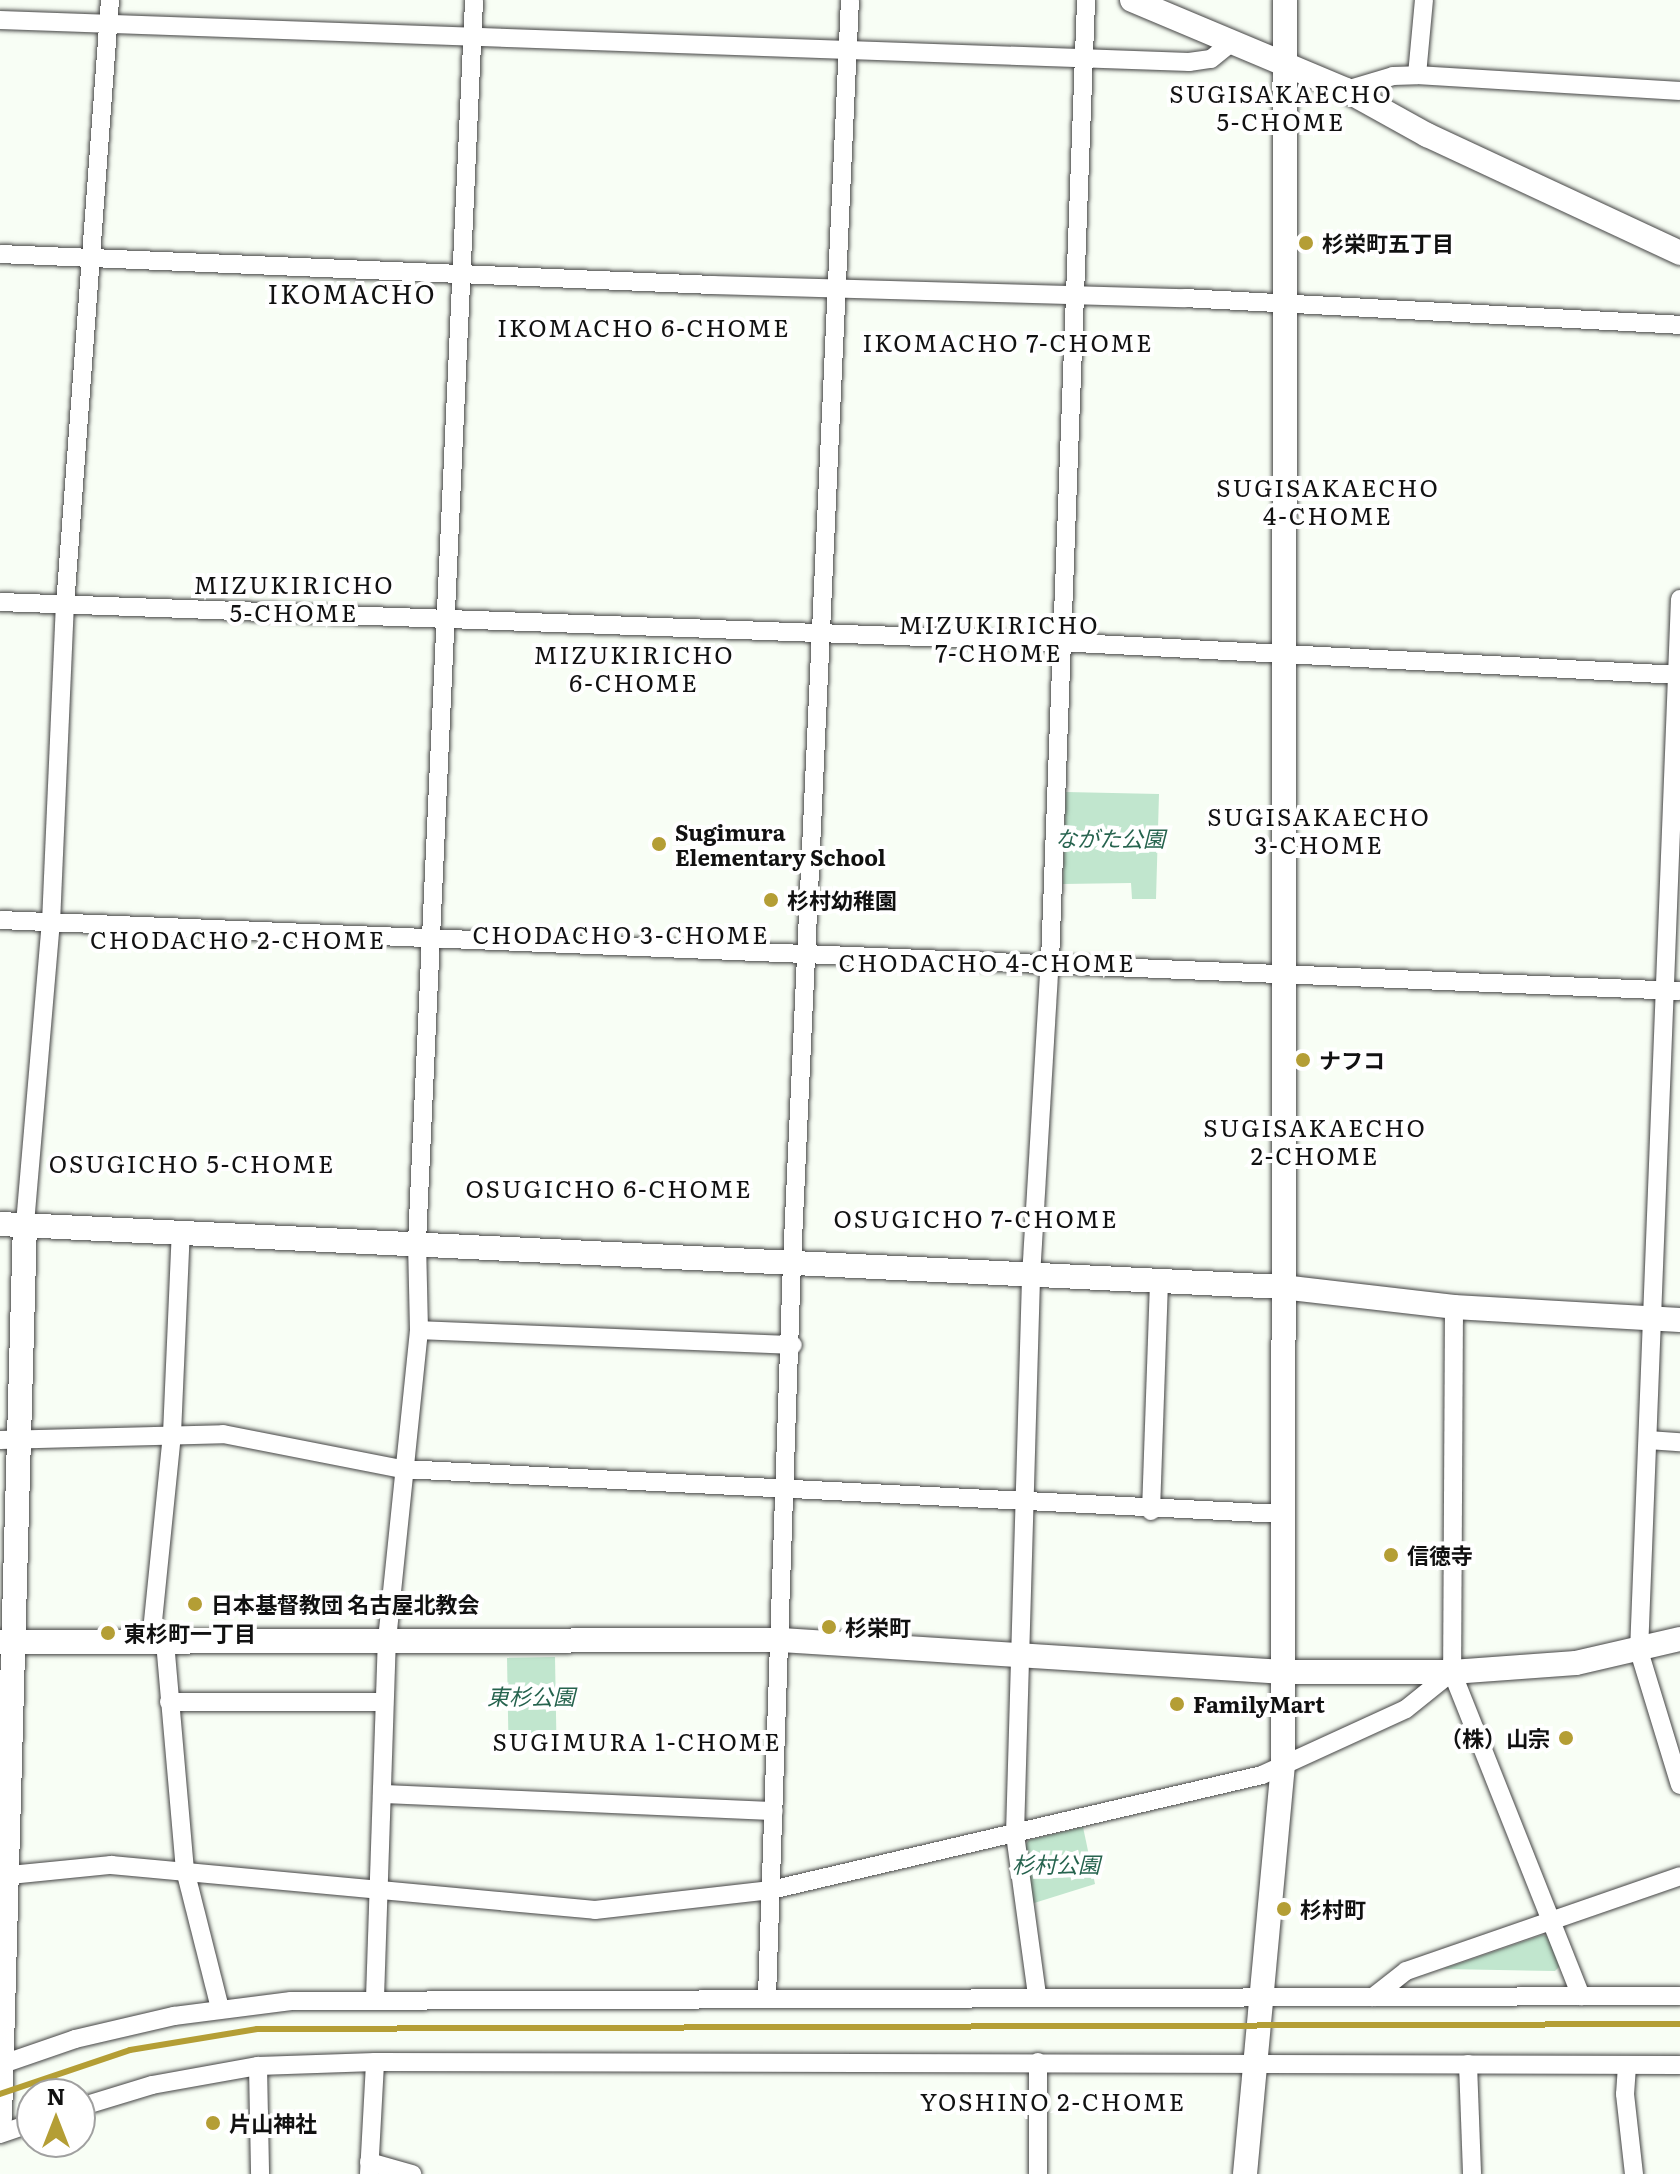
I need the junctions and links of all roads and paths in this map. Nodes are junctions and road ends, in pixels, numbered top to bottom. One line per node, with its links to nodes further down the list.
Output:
1 (110, 0): 9 (street)
2 (474, 0): 10 (street)
3 (850, 0): 12 (street)
4 (1086, 0): 13 (street)
5 (1132, 0): 11 (street)
6 (1285, 0): 14 (street)
7 (1424, 0): 15 (street)
8 (0, 20): 9 (street)
9 (108, 25): 10 (street); 20 (street)
10 (471, 34): 12 (street); 21 (street)
11 (1232, 42): 13 (street); 14 (street)
12 (847, 50): 13 (street); 22 (street)
13 (1085, 58): 23 (street)
14 (1283, 63): 16 (street); 24 (street)
15 (1417, 75): 16 (street); 17 (street)
16 (1346, 90): 18 (street)
17 (1680, 91)
18 (1680, 253)
19 (0, 254): 20 (street)
20 (90, 256): 21 (street); 28 (street)
21 (461, 273): 22 (street); 29 (street)
22 (840, 290): 23 (street); 30 (street)
23 (1073, 296): 24 (street); 31 (street)
24 (1283, 303): 25 (street); 32 (street)
25 (1680, 325)
26 (1680, 599): 33 (street)
27 (0, 602): 28 (street)
28 (65, 606): 29 (street); 35 (street)
29 (445, 618): 30 (street); 36 (street)
30 (820, 634): 31 (street); 37 (street)
31 (1058, 642): 32 (street); 38 (street)
32 (1283, 655): 33 (street); 39 (street)
33 (1678, 674): 40 (street)
34 (0, 920): 35 (street)
35 (51, 923): 36 (street); 42 (street)
36 (430, 935): 37 (street); 44 (street)
37 (806, 952): 38 (street); 45 (street)
38 (1050, 961): 39 (street); 46 (street)
39 (1283, 971): 40 (street); 48 (street)
40 (1671, 990): 50 (street)
41 (0, 1224): 42 (street)
42 (25, 1224): 43 (street); 55 (street)
43 (181, 1230): 44 (street); 54 (street)
44 (417, 1242): 45 (street); 52 (street)
45 (792, 1262): 46 (street); 53 (street)
46 (1031, 1277): 47 (street); 60 (street)
47 (1159, 1284): 48 (street); 61 (street)
48 (1282, 1287): 49 (street); 62 (street)
49 (1454, 1307): 50 (street); 71 (street)
50 (1652, 1316): 51 (street); 56 (street)
51 (1680, 1320)
52 (419, 1330): 53 (street); 58 (street)
53 (793, 1345): 59 (street)
54 (172, 1434): 55 (street); 58 (street); 67 (street)
55 (10, 1439): 66 (street)
56 (1648, 1440): 57 (street); 68 (street)
57 (1680, 1442)
58 (402, 1469): 59 (street); 64 (street)
59 (785, 1490): 60 (street); 65 (street)
60 (1026, 1503): 61 (street); 69 (street)
61 (1151, 1511): 62 (street)
62 (1282, 1514): 70 (street)
63 (1680, 1639): 68 (street)
64 (387, 1640): 65 (street); 67 (street); 73 (street)
65 (781, 1640): 69 (street); 77 (street)
66 (8, 1642): 67 (street); 80 (street)
67 (158, 1642): 72 (street)
68 (1639, 1651): 71 (street); 75 (street)
69 (1021, 1655): 70 (street); 78 (street)
70 (1285, 1672): 71 (street); 74 (street)
71 (1452, 1672): 74 (street); 84 (street)
72 (169, 1702): 73 (street); 79 (street)
73 (383, 1702): 76 (street)
74 (1283, 1762): 78 (street); 87 (street)
75 (1680, 1785)
76 (382, 1794): 77 (street); 82 (street)
77 (774, 1811): 83 (street)
78 (1015, 1834): 83 (street); 85 (street)
79 (185, 1870): 80 (street); 82 (street); 92 (street)
80 (5, 1875): 96 (street)
81 (1680, 1876): 84 (street)
82 (377, 1890): 83 (street); 91 (street)
83 (771, 1890): 86 (street)
84 (1554, 1920): 88 (street); 90 (street)
85 (1037, 1995): 86 (street); 87 (street)
86 (767, 1996): 91 (street)
87 (1262, 1996): 90 (street); 93 (street)
88 (1581, 1996): 89 (street); 90 (street)
89 (1680, 1996)
90 (1373, 1997)
91 (375, 1998): 92 (street)
92 (220, 2008): 96 (street)
93 (1256, 2060): 95 (street); 97 (street); 107 (street)
94 (375, 2062): 95 (street); 99 (street); 103 (street)
95 (1038, 2062): 106 (street)
96 (2, 2064): 102 (street)
97 (1468, 2064): 100 (street); 108 (street)
98 (1680, 2065): 100 (street)
99 (258, 2066): 101 (street); 104 (street)
100 (1627, 2066): 109 (street)
101 (96, 2102)
102 (0, 2118)
103 (369, 2168): 105 (street)
104 (260, 2174)
105 (412, 2174)
106 (1038, 2174)
107 (1245, 2174)
108 (1472, 2174)
109 (1634, 2174)

